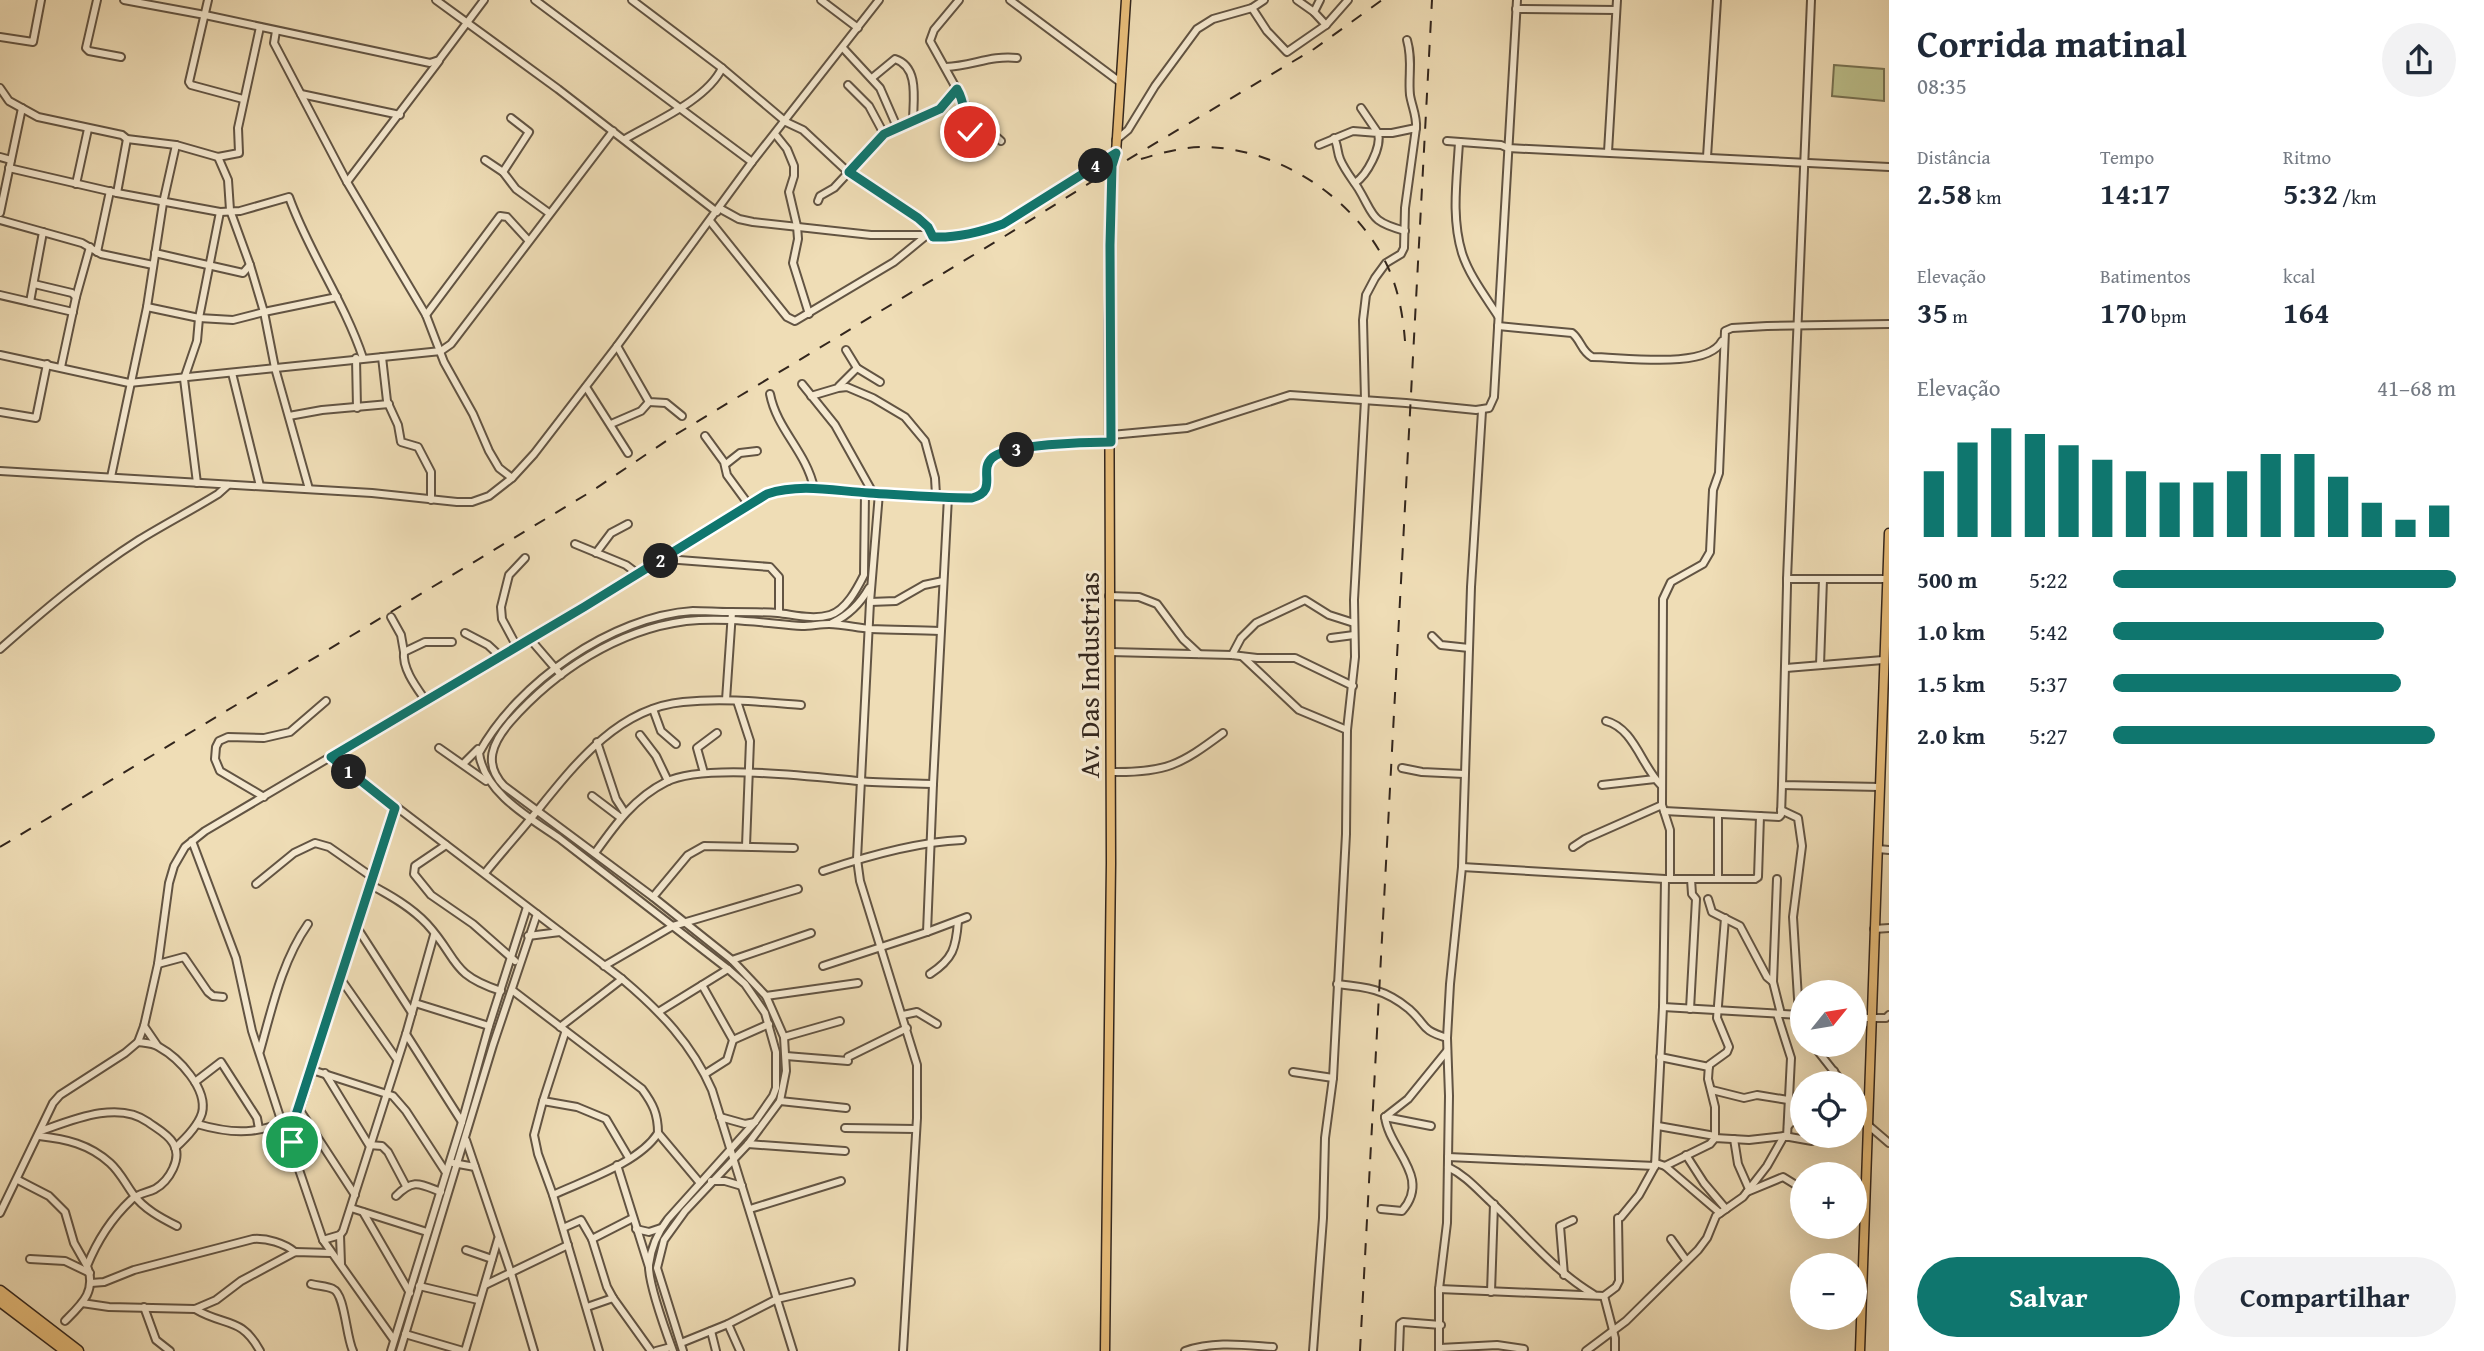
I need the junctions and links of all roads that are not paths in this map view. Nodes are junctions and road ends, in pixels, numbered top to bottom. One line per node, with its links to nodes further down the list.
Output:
1 (41, 0): 32 (street)
2 (97, 0): 36 (street)
3 (124, 0): 26 (street)
4 (208, 0): 26 (street)
5 (436, 0): 27 (street)
6 (484, 0): 27 (street)
7 (535, 0): 49 (street)
8 (632, 0): 40 (street)
9 (821, 0): 30 (street)
10 (879, 0): 30 (street)
11 (959, 0): 39 (street)
12 (1010, 0): 42 (street)
13 (1126, 0): 42 (main road, Av. Das Industrias)
14 (1264, 0): 22 (street)
15 (1297, 0): 25 (street)
16 (1320, 0): 25 (street)
17 (1349, 0): 28 (street)
18 (1517, 0): 23 (street)
19 (1617, 0): 24 (street)
20 (1717, 0): 76 (street)
21 (1811, 0): 80 (street)
22 (1252, 8): 28 (street); 65 (street)
23 (1516, 9): 24 (street); 71 (street)
24 (1616, 10): 72 (street)
25 (1314, 12): 28 (street)
26 (205, 15): 29 (street); 47 (street)
27 (466, 23): 38 (street); 58 (street)
28 (1326, 25)
29 (260, 27): 31 (street); 47 (street)
30 (858, 28): 35 (street)
31 (276, 32): 38 (street); 46 (street)
32 (0, 37): 34 (street)
33 (1407, 40): 56 (street)
34 (0, 44)
35 (843, 48): 41 (street); 53 (street)
36 (121, 57)
37 (1017, 58): 39 (street)
38 (439, 60): 51 (street)
39 (946, 67): 45 (street)
40 (722, 68): 49 (street); 53 (street)
41 (872, 78): 54 (street); 55 (street)
42 (1120, 82): 65 (main road, Av. Das Industrias)
43 (848, 85): 61 (street)
44 (0, 88): 48 (street)
45 (957, 89): 54 (street); 66 (street)
46 (301, 94): 51 (street); 85 (street)
47 (243, 99): 75 (street)
48 (22, 108): 57 (street); 77 (street)
49 (680, 108): 64 (street); 79 (street)
50 (1361, 108): 59 (street)
51 (400, 115): 85 (street)
52 (511, 118): 83 (street)
53 (786, 122): 60 (street); 84 (street)
54 (913, 122): 55 (street)
55 (897, 127): 61 (street)
56 (1416, 128): 59 (street); 99 (street)
57 (88, 129): 62 (street); 87 (street)
58 (613, 131): 64 (street); 95 (street)
59 (1378, 133): 63 (street); 86 (street)
60 (775, 134): 79 (street); 98 (street)
61 (884, 134): 84 (street)
62 (127, 138): 69 (street); 88 (street)
63 (1334, 138): 70 (street); 86 (street)
64 (625, 139): 92 (street)
65 (1116, 140): 73 (main road, Av. Das Industrias)
66 (1002, 141)
67 (1447, 141): 68 (street)
68 (1460, 142): 71 (street); 119 (street)
69 (176, 145): 75 (street); 90 (street)
70 (1320, 145)
71 (1507, 148): 72 (street); 119 (street)
72 (1608, 152): 76 (street)
73 (1116, 153): 101 (street); 154 (main road, Av. Das Industrias)
74 (0, 157): 77 (street)
75 (218, 157): 91 (street)
76 (1707, 157): 80 (street)
77 (11, 160): 82 (street)
78 (485, 160): 83 (street)
79 (752, 162): 92 (street)
80 (1804, 162): 81 (street); 123 (street)
81 (1889, 167)
82 (9, 168): 87 (street); 94 (street)
83 (503, 172): 95 (street)
84 (849, 172): 89 (street); 101 (street)
85 (347, 182): 118 (street)
86 (1355, 183): 99 (street)
87 (76, 184): 88 (street)
88 (113, 192): 90 (street); 104 (street)
89 (818, 201)
90 (163, 203): 93 (street); 105 (street)
91 (230, 210): 93 (street); 108 (street); 112 (street)
92 (718, 210): 97 (street); 98 (street)
93 (220, 212): 107 (street)
94 (0, 213)
95 (549, 213): 102 (street)
96 (0, 220): 100 (street)
97 (710, 221): 117 (street); 125 (street)
98 (797, 226): 101 (street); 117 (street)
99 (1405, 231): 144 (street)
100 (43, 232): 103 (street); 109 (street)
101 (930, 236): 117 (street)
102 (528, 240): 118 (street); 127 (street)
103 (90, 247): 104 (street); 111 (street)
104 (97, 252): 106 (street)
105 (155, 253): 106 (street); 107 (street)
106 (153, 265): 114 (street)
107 (210, 265): 108 (street); 120 (street)
108 (250, 265): 116 (street)
109 (34, 284): 111 (street); 113 (street)
110 (0, 295): 113 (street)
111 (76, 297): 115 (street)
112 (337, 298): 116 (street); 130 (street)
113 (30, 302): 115 (street)
114 (147, 307): 120 (street); 138 (street)
115 (73, 312): 132 (street)
116 (264, 312): 120 (street); 133 (street)
117 (809, 314)
118 (425, 315): 127 (street)
119 (1498, 316): 122 (street)
120 (199, 318): 136 (street)
121 (1889, 324): 123 (street)
122 (1498, 326): 124 (street); 148 (street)
123 (1798, 326): 124 (street); 181 (street)
124 (1724, 336): 249 (street)
125 (617, 346): 140 (street); 145 (street)
126 (846, 350): 134 (street)
127 (441, 351): 129 (street); 160 (street)
128 (0, 355): 131 (street)
129 (382, 357): 130 (street); 146 (street)
130 (359, 358): 133 (street); 147 (street)
131 (47, 364): 132 (street); 149 (street)
132 (61, 367): 138 (street)
133 (275, 368): 135 (street); 150 (street)
134 (857, 368): 137 (street); 141 (street)
135 (232, 373): 136 (street); 163 (street)
136 (184, 379): 138 (street); 161 (street)
137 (880, 382)
138 (129, 383): 159 (street)
139 (802, 384): 143 (street)
140 (586, 387): 152 (street); 160 (street)
141 (838, 387): 143 (street); 167 (street)
142 (770, 394): 164 (street)
143 (811, 396): 166 (street)
144 (1365, 400): 148 (street); 154 (street); 193 (street)
145 (649, 402): 151 (street); 152 (street)
146 (389, 404): 147 (street); 169 (street)
147 (357, 408): 150 (street)
148 (1482, 411): 205 (street)
149 (0, 412)
150 (289, 416): 165 (street)
151 (682, 416)
152 (611, 424): 156 (street)
153 (705, 436): 157 (street)
154 (1111, 438): 168 (street); 186 (main road, Av. Das Industrias)
155 (757, 451): 157 (street)
156 (628, 453)
157 (726, 464): 170 (street)
158 (0, 471): 159 (street)
159 (111, 477): 161 (street)
160 (512, 478): 169 (street)
161 (197, 483): 162 (street)
162 (228, 485): 163 (street); 206 (street)
163 (260, 486): 165 (street)
164 (814, 488): 166 (street); 170 (street)
165 (309, 489): 169 (street)
166 (872, 493): 167 (street); 173 (street); 174 (street)
167 (936, 495): 168 (street)
168 (948, 498): 184 (street)
169 (432, 500)
170 (749, 505): 179 (street)
171 (628, 524): 177 (street)
172 (1889, 533): 176 (main road)
173 (865, 538): 174 (street); 190 (street)
174 (875, 538): 185 (street)
175 (575, 544): 177 (street)
176 (1889, 545): 183 (main road)
177 (596, 553): 180 (street)
178 (525, 558): 204 (street)
179 (664, 559): 180 (street); 189 (street)
180 (638, 574): 202 (street)
181 (1787, 579): 182 (street); 216 (street)
182 (1823, 579): 183 (street); 214 (street)
183 (1887, 579): 213 (main road)
184 (943, 581): 187 (street); 197 (street)
185 (872, 584): 187 (street); 194 (street)
186 (1109, 596): 208 (main road, Av. Das Industrias); 209 (street)
187 (870, 602): 196 (street)
188 (732, 612): 189 (street); 192 (street); 215 (street)
189 (779, 614): 190 (street)
190 (807, 617): 195 (street)
191 (391, 618): 207 (street)
192 (731, 621): 195 (street); 217 (street); 219 (street)
193 (1354, 623): 199 (street); 210 (street)
194 (830, 624): 195 (street); 196 (street)
195 (807, 626)
196 (869, 629): 197 (street); 244 (street)
197 (940, 631): 247 (street)
198 (465, 634): 212 (street)
199 (1354, 635): 201 (street); 218 (street)
200 (1433, 636): 205 (street)
201 (1331, 638)
202 (530, 639): 204 (street); 215 (street)
203 (452, 642): 207 (street)
204 (517, 647): 212 (street)
205 (1469, 648): 241 (street)
206 (0, 649)
207 (404, 652): 221 (street)
208 (1110, 652): 209 (street); 238 (main road, Av. Das Industrias)
209 (1199, 654): 210 (street)
210 (1232, 654): 211 (street)
211 (1242, 656): 218 (street); 227 (street)
212 (501, 657): 221 (street)
213 (1883, 660): 214 (street); 245 (main road)
214 (1820, 666): 216 (street)
215 (555, 668): 217 (street); 225 (street)
216 (1786, 668): 250 (street)
217 (561, 675): 225 (street)
218 (1353, 686): 227 (street)
219 (726, 700): 222 (street); 224 (street)
220 (326, 701): 252 (street)
221 (426, 701): 235 (street)
222 (737, 701): 223 (street); 240 (street)
223 (802, 705)
224 (653, 709): 232 (street); 233 (street)
225 (506, 721): 231 (street); 256 (street)
226 (1606, 721): 242 (street)
227 (1347, 730): 316 (street)
228 (717, 733): 239 (street)
229 (1223, 733): 238 (street)
230 (640, 735): 243 (street)
231 (485, 742): 236 (street); 246 (street)
232 (597, 742): 256 (street); 258 (street)
233 (676, 744)
234 (439, 748): 236 (street)
235 (331, 757): 252 (street); 253 (street)
236 (463, 764): 246 (street)
237 (1402, 768): 241 (street)
238 (1111, 772): 505 (main road, Av. Das Industrias)
239 (704, 773): 240 (street); 243 (street)
240 (749, 773): 244 (street); 265 (street)
241 (1464, 775): 272 (street)
242 (1655, 779): 248 (street); 249 (street)
243 (668, 780): 258 (street)
244 (861, 781): 247 (street); 271 (street)
245 (1883, 781): 250 (street); 268 (main road)
246 (489, 782): 260 (street)
247 (933, 784): 263 (street)
248 (1602, 785)
249 (1661, 785): 254 (street)
250 (1782, 785): 255 (street)
251 (592, 796): 258 (street)
252 (264, 797): 262 (street)
253 (395, 808): 264 (street); 279 (street)
254 (1663, 808): 257 (street); 266 (street); 277 (street)
255 (1781, 810): 259 (street); 313 (street)
256 (537, 811): 260 (street); 270 (street)
257 (1718, 814): 259 (street); 276 (street)
258 (623, 815): 270 (street)
259 (1760, 816): 276 (street)
260 (530, 819): 274 (street); 282 (street)
261 (962, 840): 263 (street)
262 (192, 841): 306 (street); 349 (street)
263 (931, 841): 271 (street); 299 (street)
264 (446, 845): 274 (street); 303 (street)
265 (746, 846): 267 (street); 284 (street)
266 (1573, 847)
267 (794, 848)
268 (1878, 849): 269 (street); 296 (main road)
269 (1889, 850)
270 (596, 853): 275 (street)
271 (857, 859): 273 (street); 302 (street)
272 (1462, 867): 277 (street); 344 (street)
273 (823, 871)
274 (485, 873): 286 (street)
275 (625, 876): 282 (street); 284 (street)
276 (1718, 878): 280 (street)
277 (1668, 879): 280 (street); 323 (street)
278 (1777, 879): 314 (street)
279 (371, 880): 281 (street); 293 (street); 300 (street)
280 (1691, 880): 324 (street)
281 (256, 884)
282 (618, 884): 294 (street)
283 (798, 889): 291 (street)
284 (653, 897): 291 (street)
285 (1708, 899): 289 (street)
286 (527, 908): 287 (street); 303 (street)
287 (537, 914): 297 (street); 301 (street)
288 (967, 917): 290 (street)
289 (1725, 918): 314 (street); 326 (street)
290 (958, 921): 299 (street); 310 (street)
291 (687, 924): 294 (street); 304 (street)
292 (308, 925): 349 (street)
293 (356, 926): 311 (street); 327 (street)
294 (673, 926): 307 (street); 309 (street)
295 (1889, 928): 296 (street)
296 (1874, 929): 333 (main road)
297 (560, 932): 301 (street); 307 (street)
298 (811, 933): 304 (street)
299 (927, 933): 302 (street)
300 (434, 935): 319 (street); 322 (street)
301 (528, 936): 305 (street)
302 (881, 947): 308 (street); 329 (street)
303 (512, 960): 305 (street); 319 (street)
304 (732, 960): 320 (street)
305 (520, 963): 318 (street)
306 (158, 964): 321 (street); 337 (street)
307 (604, 965): 312 (street)
308 (823, 966)
309 (728, 969): 317 (street); 335 (street)
310 (930, 974)
311 (340, 978): 353 (street); 355 (street)
312 (622, 979): 325 (street); 339 (street)
313 (1796, 980)
314 (1773, 982): 328 (street)
315 (858, 983): 320 (street)
316 (1337, 984): 344 (street); 360 (street)
317 (702, 985): 325 (street); 345 (street)
318 (512, 990): 339 (street); 390 (street)
319 (501, 991): 338 (street)
320 (766, 996): 343 (street)
321 (223, 997)
322 (415, 1003): 327 (street); 338 (street)
323 (1663, 1007): 324 (street); 351 (street)
324 (1690, 1009): 326 (street)
325 (660, 1011): 359 (street)
326 (1717, 1011): 328 (street); 354 (street)
327 (412, 1013): 342 (street)
328 (1779, 1014): 330 (street); 364 (street)
329 (903, 1015): 336 (street); 340 (street)
330 (1790, 1015)
331 (1888, 1017): 333 (street)
332 (1867, 1018): 333 (street)
333 (1872, 1018): 367 (main road)
334 (840, 1021): 343 (street)
335 (769, 1024): 345 (street); 373 (street)
336 (937, 1024)
337 (144, 1026): 346 (street); 347 (street)
338 (489, 1026): 377 (street)
339 (560, 1027): 341 (street)
340 (907, 1028): 350 (street); 383 (street)
341 (565, 1033): 365 (street); 384 (street)
342 (406, 1034): 353 (street); 377 (street)
343 (784, 1037): 350 (street)
344 (1447, 1038): 348 (street)
345 (733, 1040): 359 (street)
346 (138, 1041): 347 (street); 385 (street)
347 (157, 1045): 361 (street)
348 (1448, 1049): 371 (street); 400 (street)
349 (260, 1053): 374 (street)
350 (786, 1056): 366 (street)
351 (1660, 1057): 354 (street); 379 (street)
352 (1823, 1057): 356 (street)
353 (396, 1058): 363 (street)
354 (1709, 1067): 362 (street)
355 (312, 1070): 358 (street); 369 (street)
356 (1834, 1071)
357 (1293, 1072): 360 (street)
358 (326, 1073): 363 (street); 394 (street)
359 (705, 1074): 370 (street)
360 (1333, 1078): 507 (street)
361 (195, 1082): 375 (street); 382 (street)
362 (1712, 1090): 364 (street); 388 (street)
363 (386, 1093): 394 (street); 409 (street)
364 (1788, 1100): 380 (street)
365 (542, 1101): 399 (street); 421 (street)
366 (780, 1101): 368 (street); 393 (street)
367 (1869, 1101): 376 (main road)
368 (846, 1108)
369 (299, 1109): 372 (street); 420 (street)
370 (720, 1117): 373 (street); 396 (street)
371 (1385, 1117): 378 (street); 427 (street)
372 (295, 1118): 374 (street); 387 (street)
373 (755, 1122): 396 (street)
374 (279, 1124): 382 (street); 387 (street)
375 (197, 1125): 382 (street); 395 (street)
376 (1868, 1125): 392 (street); 402 (main road)
377 (461, 1126): 390 (street); 403 (street)
378 (1431, 1126)
379 (1658, 1126): 388 (street); 405 (street)
380 (1788, 1126): 386 (street)
381 (845, 1128): 383 (street)
382 (259, 1129)
383 (916, 1129): 504 (street)
384 (658, 1133): 399 (street); 414 (street)
385 (40, 1134): 395 (street); 410 (street); 422 (street)
386 (1786, 1136): 389 (street); 391 (street); 417 (street)
387 (291, 1137): 443 (street)
388 (1715, 1137): 391 (street); 398 (street)
389 (1790, 1137)
390 (466, 1138): 403 (street); 407 (street)
391 (1734, 1139): 417 (street)
392 (1889, 1143)
393 (748, 1144): 397 (street); 401 (street)
394 (369, 1145): 415 (street); 420 (street)
395 (175, 1148): 422 (street)
396 (729, 1150): 401 (street); 414 (street)
397 (845, 1151)
398 (1686, 1155): 406 (street); 428 (street)
399 (629, 1157): 404 (street)
400 (1448, 1157): 405 (street); 408 (street)
401 (733, 1160): 411 (street); 416 (street)
402 (1866, 1162)
403 (453, 1163): 407 (street); 409 (street); 419 (street)
404 (617, 1165): 421 (street); 431 (street)
405 (1655, 1165): 406 (street); 465 (street)
406 (1665, 1166): 428 (street)
407 (475, 1167): 439 (street)
408 (1448, 1167): 424 (street); 461 (street)
409 (445, 1171): 418 (street)
410 (18, 1180): 430 (street); 453 (street)
411 (711, 1181): 416 (street); 481 (street)
412 (841, 1181): 426 (street)
413 (1790, 1181): 417 (street)
414 (700, 1183): 435 (street)
415 (406, 1186): 418 (street); 423 (street)
416 (741, 1186): 426 (street)
417 (1748, 1190): 428 (street)
418 (439, 1191): 419 (street); 437 (street)
419 (447, 1194): 460 (street)
420 (355, 1195): 425 (street)
421 (553, 1195): 434 (street)
422 (134, 1196): 433 (street); 453 (street)
423 (396, 1196)
424 (1494, 1204): 455 (street); 463 (street)
425 (351, 1208): 429 (street); 438 (street)
426 (750, 1209): 467 (street)
427 (1381, 1209)
428 (1723, 1211): 450 (street)
429 (363, 1212): 437 (street); 464 (street)
430 (0, 1213)
431 (633, 1218): 436 (street); 440 (street)
432 (1573, 1220): 455 (street)
433 (177, 1226)
434 (563, 1228): 440 (street); 444 (street)
435 (661, 1228): 436 (street); 452 (street)
436 (636, 1229): 452 (street)
437 (427, 1232): 464 (street)
438 (340, 1235): 443 (street); 451 (street)
439 (498, 1239): 449 (street); 454 (street)
440 (592, 1239): 466 (street)
441 (1671, 1239): 450 (street)
442 (1863, 1239): 511 (main road)
443 (323, 1240): 447 (street)
444 (568, 1245): 454 (street); 472 (street)
445 (466, 1250): 449 (street)
446 (295, 1252): 447 (street); 457 (street); 473 (street)
447 (331, 1253): 451 (street)
448 (30, 1259): 453 (street)
449 (492, 1259): 459 (street)
450 (1686, 1260): 478 (street)
451 (341, 1264): 480 (street)
452 (649, 1267): 484 (street)
453 (88, 1270): 457 (street)
454 (511, 1273): 459 (street); 496 (street)
455 (1564, 1275): 465 (street)
456 (851, 1282): 467 (street)
457 (91, 1283): 470 (street)
458 (311, 1284): 493 (street)
459 (485, 1285): 468 (street)
460 (419, 1286): 468 (street); 479 (street)
461 (1439, 1289): 463 (street); 476 (street)
462 (0, 1290): 490 (highway)
463 (1491, 1292): 465 (street)
464 (410, 1293): 480 (street)
465 (1601, 1296): 478 (street)
466 (613, 1298): 472 (street); 498 (street)
467 (777, 1298): 475 (street); 503 (street)
468 (478, 1300): 487 (street)
469 (0, 1301): 489 (highway)
470 (82, 1303): 471 (street); 474 (street)
471 (144, 1307): 473 (street); 491 (street)
472 (587, 1307): 497 (street)
473 (195, 1309): 492 (street)
474 (65, 1321)
475 (728, 1324): 477 (street); 502 (street)
476 (1441, 1325): 485 (street); 508 (street)
477 (711, 1331): 481 (street); 501 (street)
478 (1612, 1332): 509 (street); 510 (street)
479 (405, 1334): 487 (street); 495 (street)
480 (394, 1340): 494 (street)
481 (681, 1343): 500 (street)
482 (1273, 1347): 483 (street)
483 (1263, 1348): 506 (street)
484 (672, 1349): 499 (street)
485 (1439, 1349): 486 (street)
486 (1524, 1349)
487 (465, 1350): 488 (street)
488 (474, 1350)
489 (66, 1351)
490 (78, 1351)
491 (170, 1351)
492 (260, 1351)
493 (352, 1351)
494 (391, 1351)
495 (400, 1351)
496 (534, 1351)
497 (599, 1351)
498 (651, 1351)
499 (656, 1351)
500 (683, 1351)
501 (716, 1351)
502 (740, 1351)
503 (793, 1351)
504 (903, 1351)
505 (1105, 1351)
506 (1186, 1351)
507 (1313, 1351)
508 (1399, 1351)
509 (1586, 1351)
510 (1615, 1351)
511 (1860, 1351)

